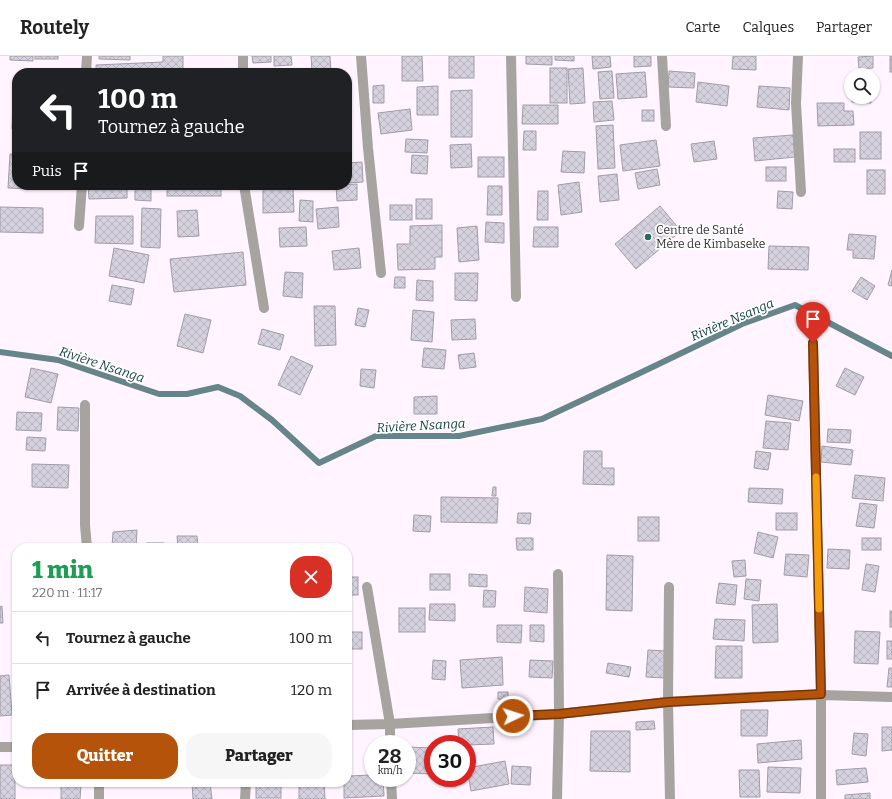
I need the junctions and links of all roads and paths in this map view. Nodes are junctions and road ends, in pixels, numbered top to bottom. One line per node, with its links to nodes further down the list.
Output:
1 (87, 56): 7 (street)
2 (243, 56): 8 (street)
3 (361, 56): 14 (street)
4 (512, 56): 15 (street)
5 (662, 56): 9 (street)
6 (798, 56): 12 (street)
7 (86, 68)
8 (243, 68)
9 (666, 126)
10 (82, 190): 13 (street)
11 (245, 190): 16 (street)
12 (801, 192)
13 (79, 226)
14 (381, 273)
15 (516, 297)
16 (264, 308)
17 (813, 343): 23 (street)
18 (85, 405): 19 (street)
19 (87, 543)
20 (558, 574): 26 (street)
21 (367, 587): 27 (street)
22 (669, 587): 25 (street)
23 (821, 694): 24 (street); 25 (street); 40 (street)
24 (892, 697)
25 (668, 702): 26 (street); 39 (street)
26 (559, 714): 27 (street); 38 (street)
27 (390, 724): 28 (street); 29 (street)
28 (352, 725)
29 (390, 735)
30 (0, 747): 31 (street)
31 (12, 747)
32 (99, 787): 35 (street)
33 (246, 787): 36 (street)
34 (392, 787): 37 (street)
35 (99, 799)
36 (245, 799)
37 (392, 799)
38 (557, 799)
39 (670, 799)
40 (821, 799)

